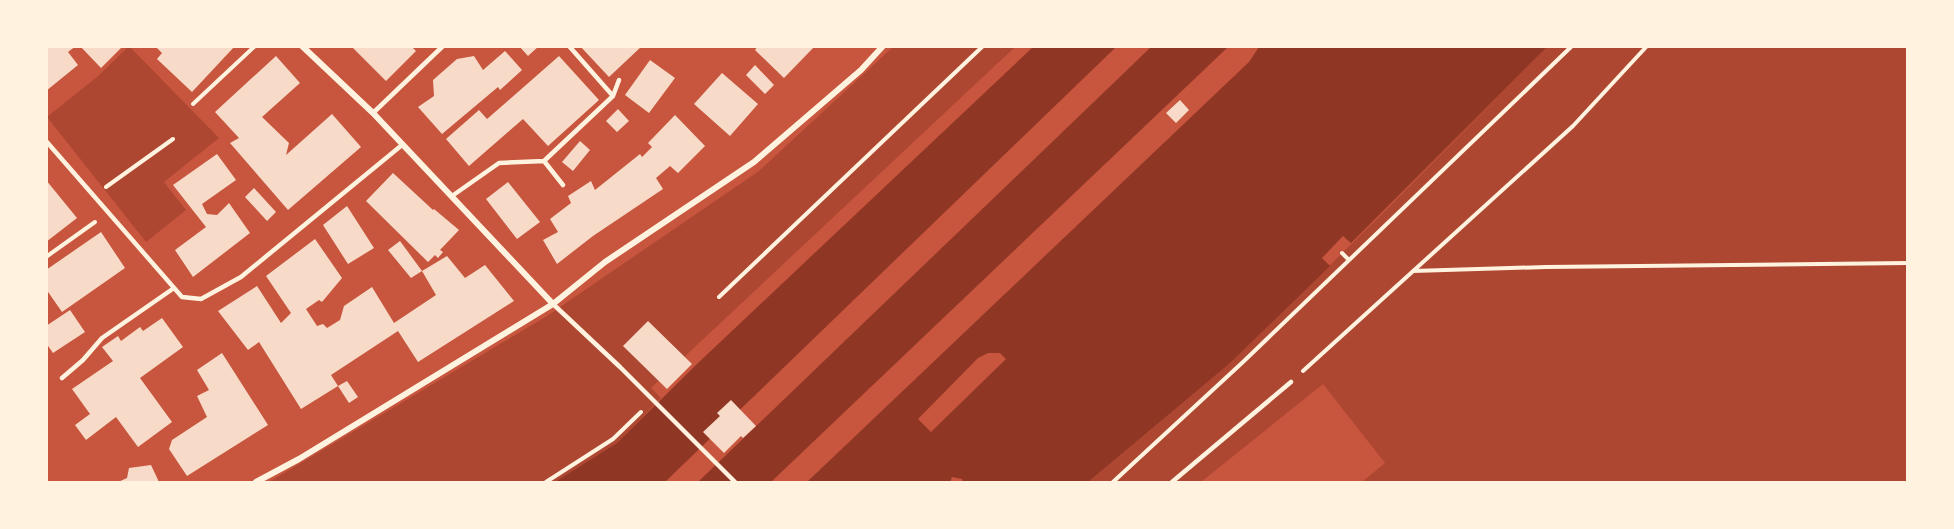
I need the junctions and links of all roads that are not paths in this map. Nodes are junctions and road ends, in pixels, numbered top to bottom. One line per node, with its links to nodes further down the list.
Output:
1 (302, 46): 7 (street)
2 (442, 46): 7 (lane)
3 (569, 46): 6 (lane)
4 (883, 46): 14 (street)
5 (619, 80): 6 (lane)
6 (613, 96): 10 (lane)
7 (373, 113): 9 (street)
8 (46, 141): 13 (lane)
9 (402, 146): 12 (street); 13 (lane)
10 (544, 161): 11 (lane); 12 (lane)
11 (563, 185)
12 (452, 196): 14 (street)
13 (174, 288): 15 (lane)
14 (553, 304): 17 (street); 18 (lane)
15 (62, 378)
16 (1292, 382): 19 (lane)
17 (256, 483)
18 (735, 483)
19 (1172, 483)

